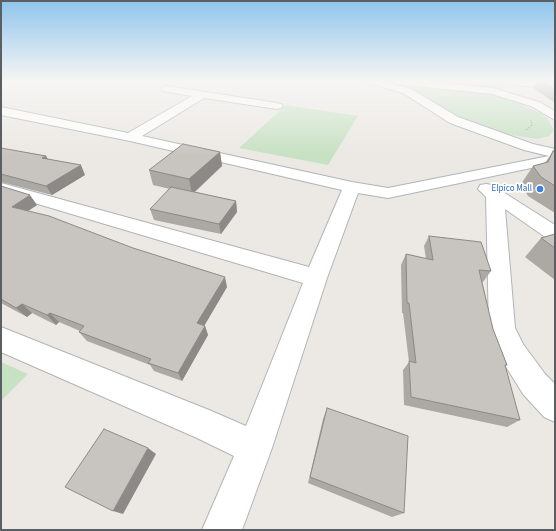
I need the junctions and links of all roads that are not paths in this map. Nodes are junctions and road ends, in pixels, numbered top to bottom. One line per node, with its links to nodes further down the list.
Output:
1 (184, 106): 6 (street)
2 (436, 106): 7 (street)
3 (538, 106): 5 (street)
4 (1, 111): 6 (street)
5 (555, 116)
6 (130, 137): 10 (street)
7 (555, 153)
8 (555, 159): 9 (street)
9 (468, 178): 10 (street); 12 (street)
10 (352, 187): 14 (street)
11 (1, 188): 14 (street)
12 (495, 195): 13 (street); 16 (street)
13 (555, 234)
14 (316, 278): 17 (street)
15 (1, 339): 17 (street)
16 (555, 406)
17 (255, 448): 18 (street)
18 (222, 530)

